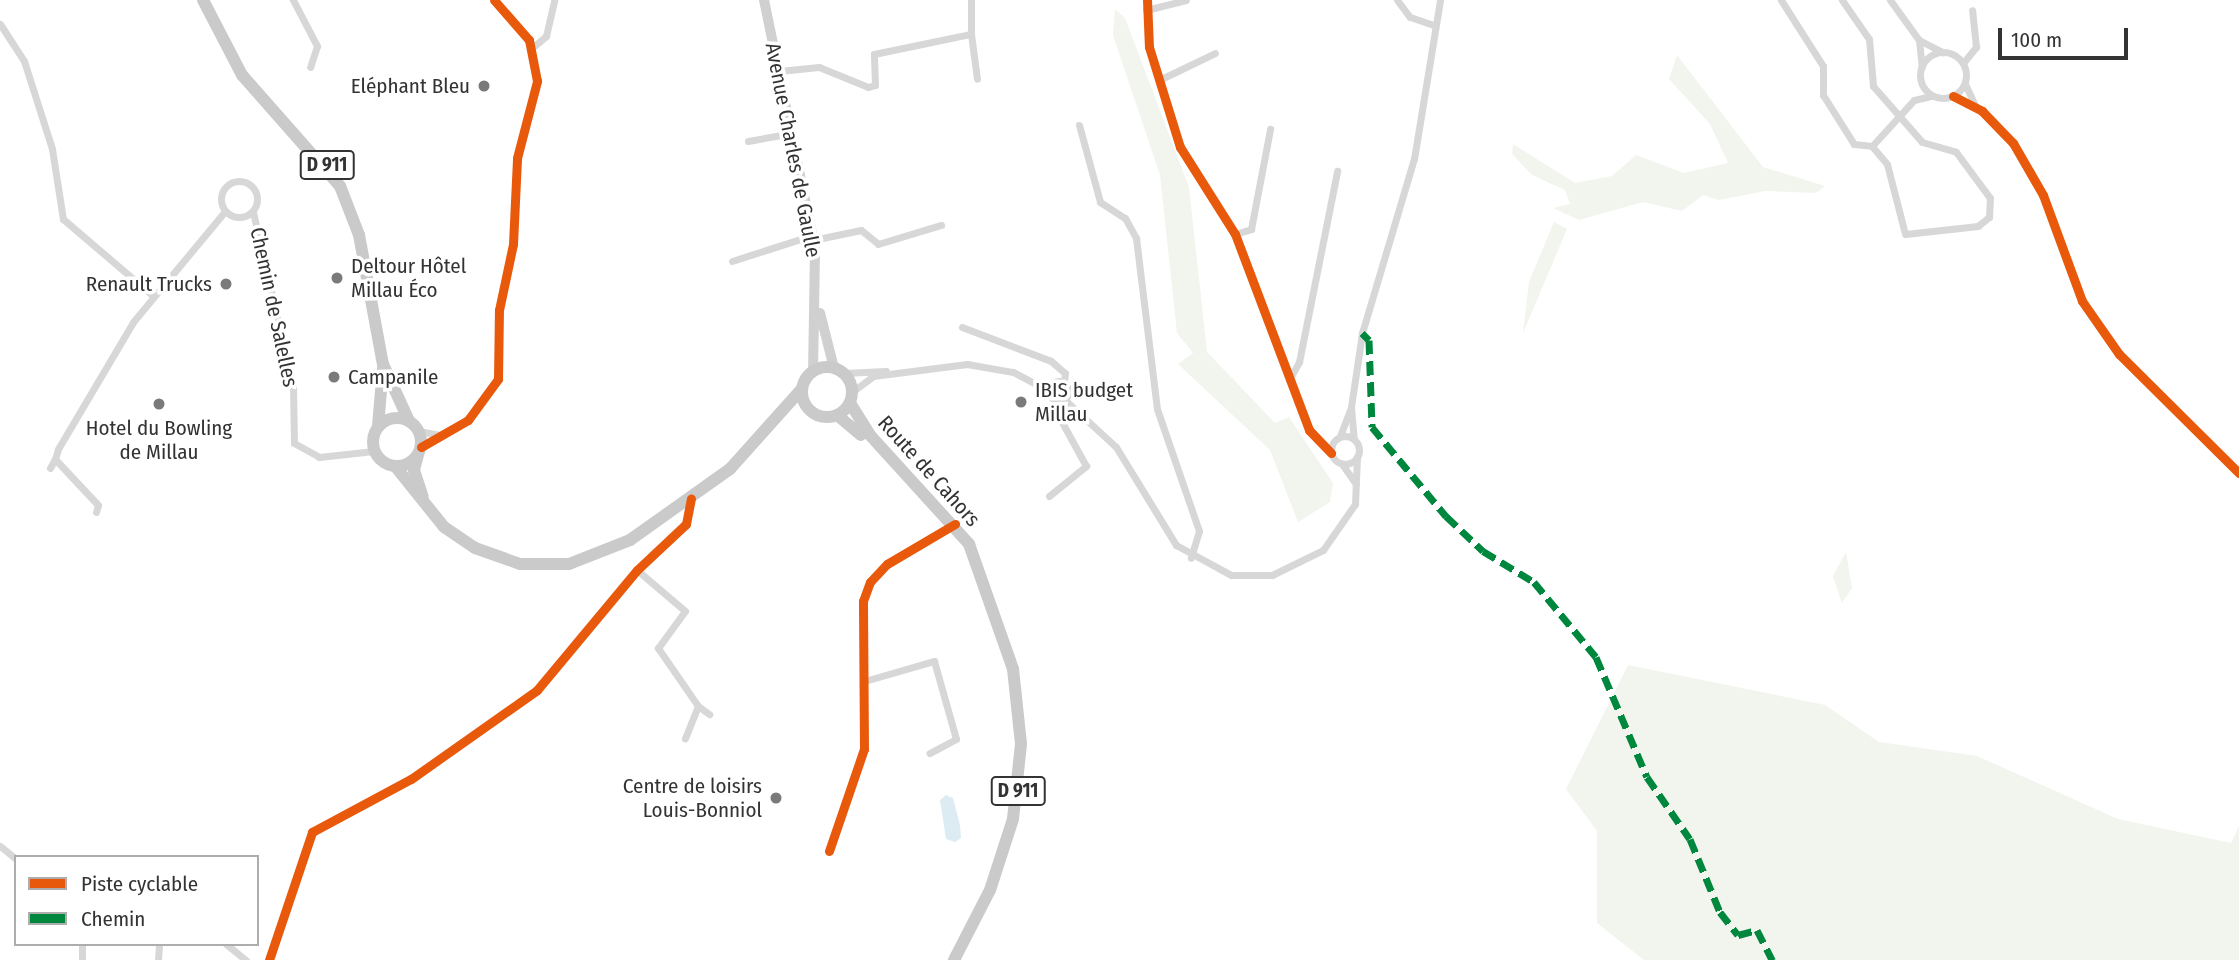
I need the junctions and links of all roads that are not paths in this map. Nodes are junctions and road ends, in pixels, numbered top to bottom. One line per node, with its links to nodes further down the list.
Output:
1 (203, 0): 51 (main road, D 911)
2 (293, 0): 24 (street)
3 (495, 0): 20 (street)
4 (554, 0): 20 (street)
5 (764, 0): 26 (main road, Avenue Charles de Gaulle)
6 (971, 0): 18 (street)
7 (1147, 0): 14 (street)
8 (1186, 0): 14 (street)
9 (1397, 0): 17 (street)
10 (1440, 0): 17 (street)
11 (1781, 0): 40 (street)
12 (1842, 0): 35 (street)
13 (1890, 0): 19 (street)
14 (1146, 10): 29 (street)
15 (1972, 10): 23 (street)
16 (0, 24): 48 (street)
17 (1433, 25): 61 (street)
18 (971, 34): 26 (street); 28 (street)
19 (1919, 40): 21 (street); 25 (street)
20 (533, 47): 68 (street)
21 (1944, 52): 23 (street); 25 (street)
22 (1215, 53): 29 (street)
23 (1963, 63): 30 (street)
24 (310, 67)
25 (1922, 68): 27 (street)
26 (779, 71): 38 (main road, Avenue Charles de Gaulle)
27 (1920, 77): 31 (street); 33 (street)
28 (977, 79)
29 (1158, 80): 45 (street)
30 (1965, 84): 32 (street); 34 (street)
31 (1932, 96): 32 (street); 33 (street)
32 (1953, 96): 34 (street)
33 (1914, 100): 35 (street)
34 (1975, 105): 80 (street)
35 (1898, 116): 40 (street); 40 (street)
36 (1079, 125): 87 (street)
37 (1270, 129): 45 (street)
38 (792, 134): 39 (street); 46 (main road, Avenue Charles de Gaulle)
39 (748, 141)
40 (1872, 146)
41 (1337, 171): 55 (street)
42 (225, 211): 43 (street); 43 (street); 48 (street, Chemin de Salelles)
43 (253, 212): 72 (street, Chemin de Salelles)
44 (941, 225): 46 (street)
45 (1235, 234): 55 (street)
46 (813, 237): 47 (street); 49 (main road, Avenue Charles de Gaulle)
47 (732, 261)
48 (153, 296): 76 (street, Chemin de Salelles)
49 (817, 302): 52 (main road); 53 (main road)
50 (962, 327): 56 (street)
51 (383, 364): 64 (main road, D 911); 66 (main road, D 911)
52 (813, 370): 53 (main road); 58 (main road)
53 (839, 371): 54 (street); 59 (main road)
54 (907, 371): 57 (street); 59 (street)
55 (1289, 380): 69 (street)
56 (1064, 382): 57 (street); 60 (street)
57 (1050, 387): 60 (street)
58 (801, 390): 62 (main road); 65 (main road)
59 (851, 398): 63 (main road); 86 (main road, Route de Cahors / D 911)
60 (1064, 398): 82 (street); 87 (street)
61 (1351, 407): 70 (street); 71 (street)
62 (807, 409): 63 (main road); 65 (main road)
63 (837, 415): 86 (main road, Route de Cahors / D 911)
64 (409, 421): 66 (main road); 67 (main road)
65 (775, 425): 83 (main road)
66 (377, 428): 72 (main road)
67 (419, 431): 68 (street); 73 (main road)
68 (441, 435): 73 (street)
69 (1316, 438): 70 (street); 74 (street)
70 (1338, 438): 71 (street); 74 (street)
71 (1354, 439): 75 (street)
72 (374, 451): 78 (main road)
73 (419, 451): 78 (main road); 84 (main road)
74 (1331, 453): 77 (street)
75 (1357, 457): 77 (street); 81 (street)
76 (55, 458): 79 (street, Chemin de Salelles); 85 (street)
77 (1342, 464): 81 (street)
78 (395, 466): 84 (main road)
79 (50, 468)
80 (2239, 474)
81 (1358, 492): 87 (street)
82 (1049, 496)
83 (691, 498): 84 (main road); 88 (street)
84 (427, 507)
85 (96, 512)
86 (952, 526): 89 (street); 100 (main road, Route de Cahors / D 911)
87 (1191, 558)
88 (636, 570): 90 (street); 99 (street)
89 (868, 680): 93 (street); 95 (street)
90 (698, 706): 91 (street); 92 (street)
91 (709, 713)
92 (685, 737)
93 (930, 753)
94 (0, 846): 96 (street)
95 (829, 851)
96 (14, 857)
97 (228, 946): 98 (street)
98 (246, 960)
99 (269, 960)
100 (954, 960)

